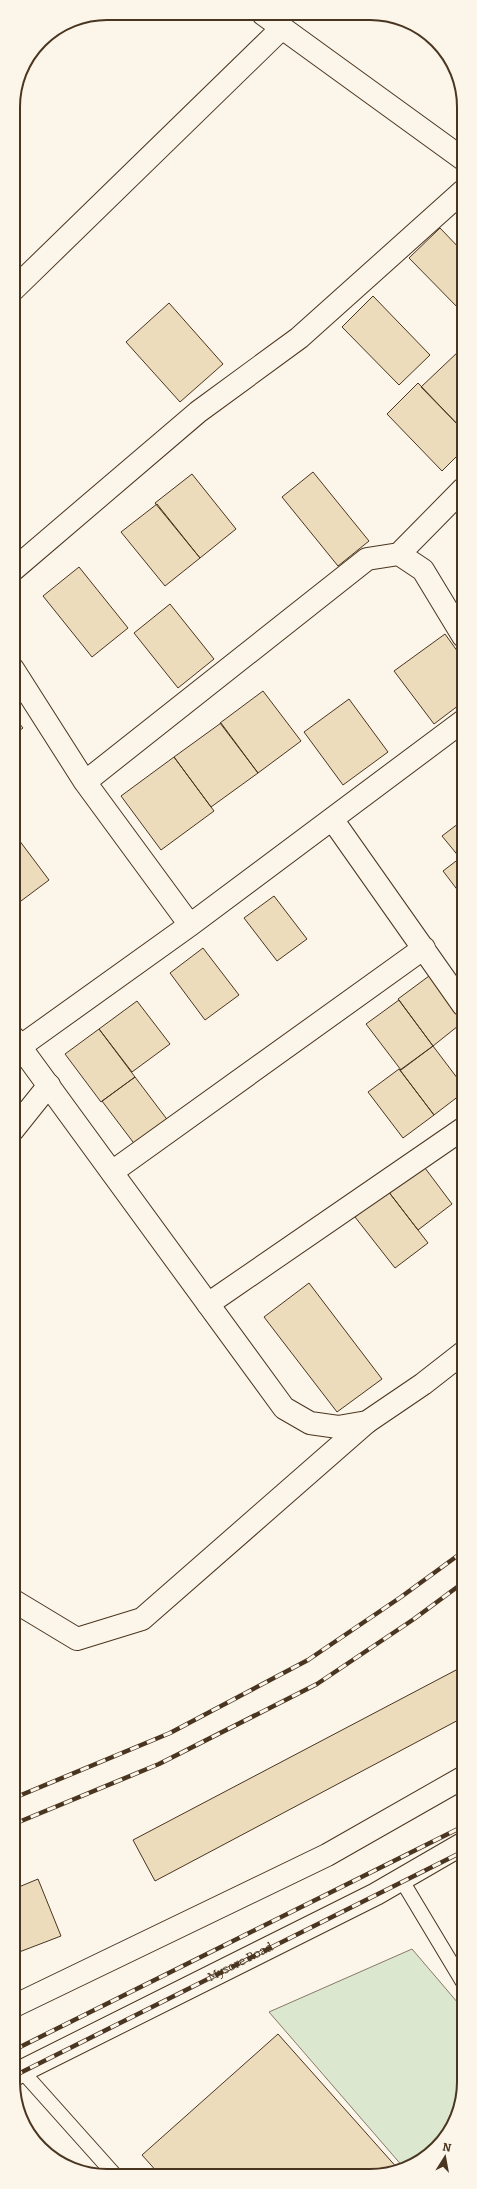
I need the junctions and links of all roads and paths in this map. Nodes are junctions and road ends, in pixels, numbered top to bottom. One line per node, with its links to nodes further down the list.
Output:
1 (271, 20): 2 (main road)
2 (282, 28): 3 (main road); 5 (main road)
3 (457, 155)
4 (457, 196): 8 (main road)
5 (20, 283)
6 (457, 495): 7 (main road)
7 (399, 554): 9 (main road); 12 (main road)
8 (20, 564)
9 (457, 626)
10 (20, 679): 12 (main road)
11 (457, 725): 13 (main road)
12 (85, 782): 14 (main road)
13 (332, 819): 14 (main road); 15 (main road)
14 (190, 925): 17 (main road)
15 (424, 948): 16 (main road); 22 (main road)
16 (457, 995)
17 (20, 1040)
18 (20, 1046): 19 (main road)
19 (49, 1085): 20 (main road); 22 (main road)
20 (20, 1122)
21 (457, 1133): 23 (main road)
22 (112, 1172): 23 (main road)
23 (208, 1304): 25 (main road)
24 (457, 1357): 25 (main road)
25 (367, 1422): 26 (main road)
26 (20, 1605)
27 (457, 1780): 31 (main road)
28 (457, 1847): 29 (main road, Mysore Road)
29 (401, 1879): 30 (lane); 32 (main road, Mysore Road)
30 (457, 1972)
31 (20, 2003)
32 (20, 2072)
33 (20, 2075): 34 (lane)
34 (109, 2169)

